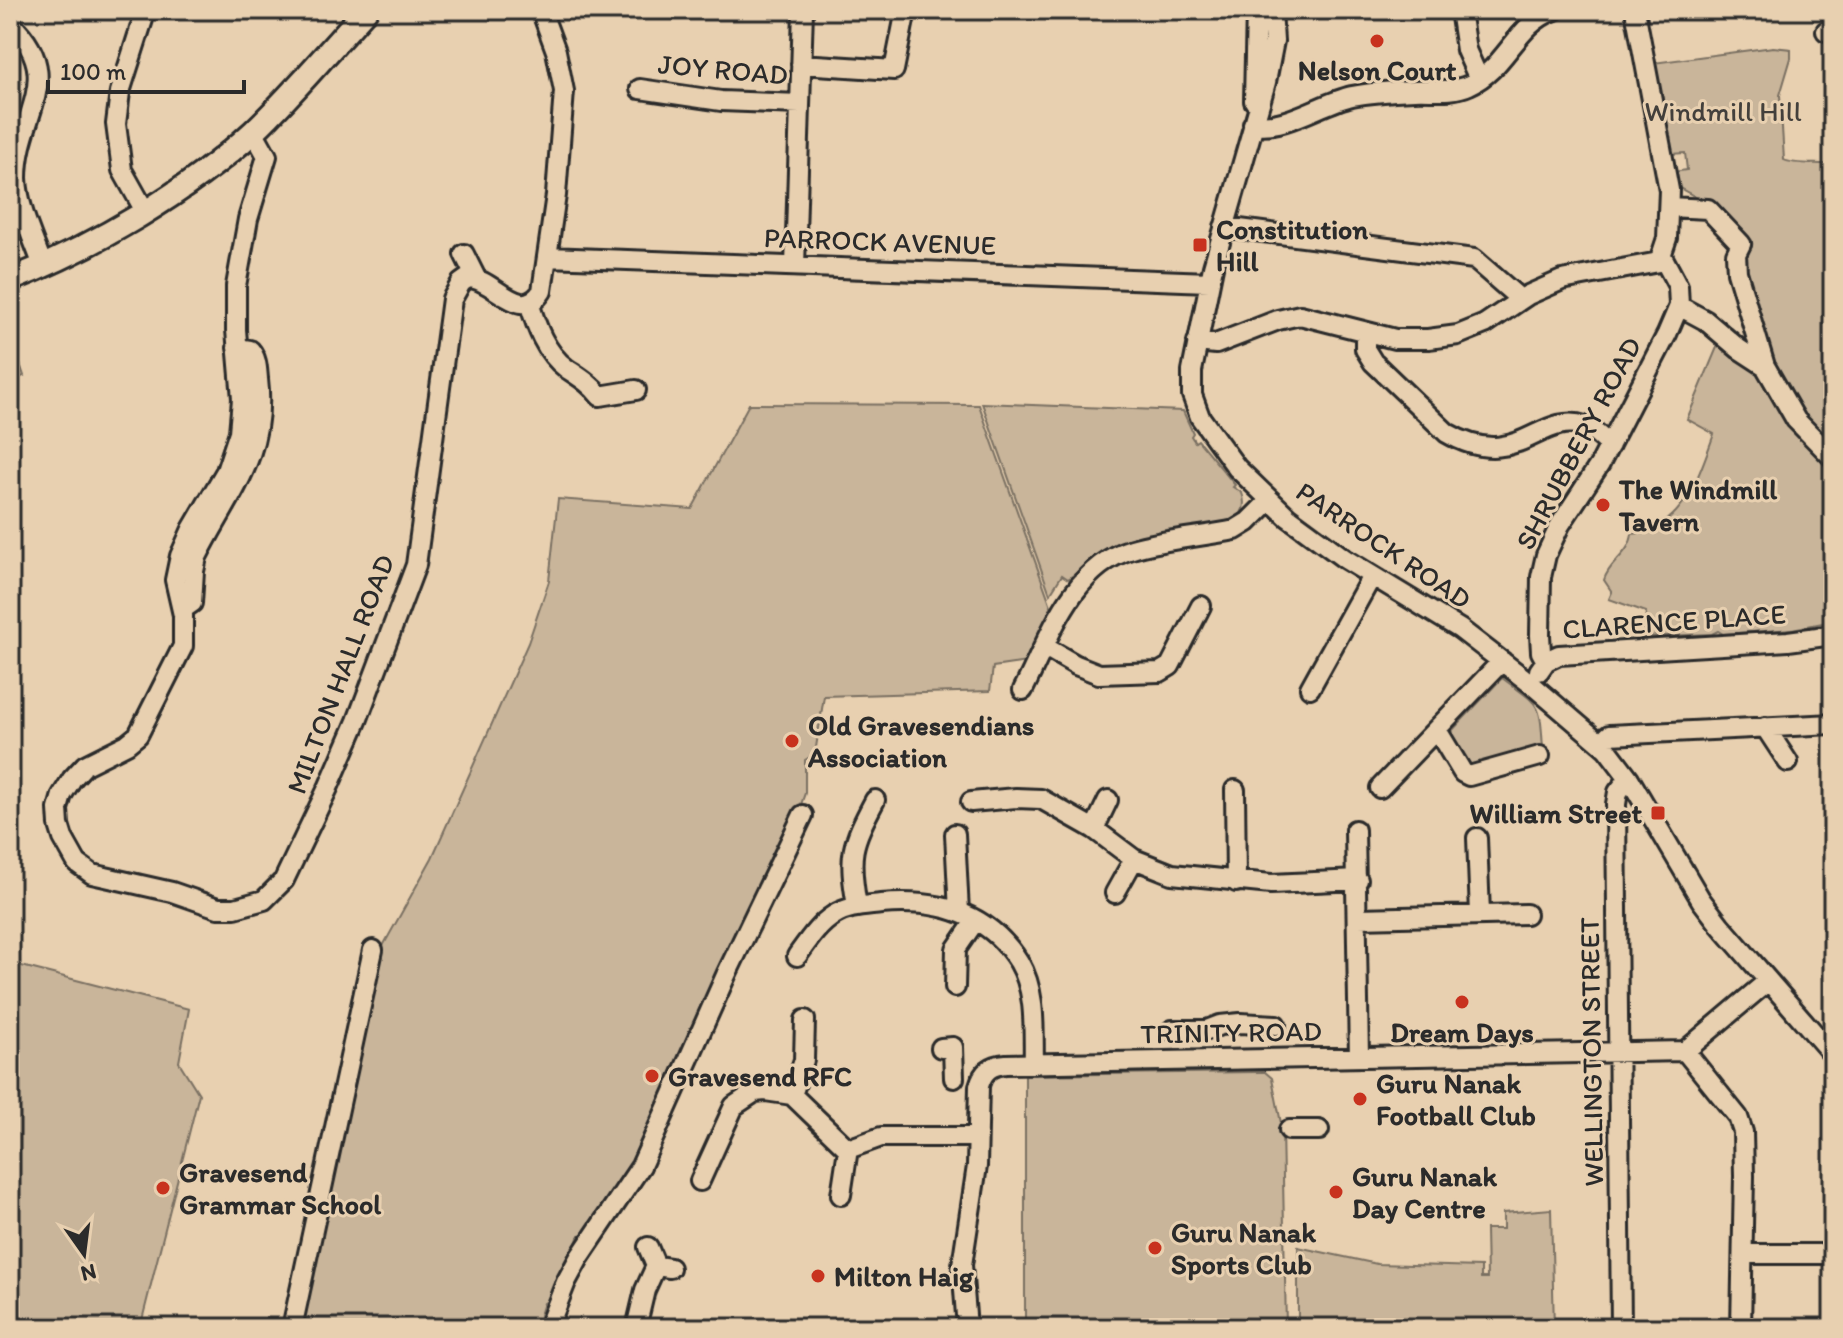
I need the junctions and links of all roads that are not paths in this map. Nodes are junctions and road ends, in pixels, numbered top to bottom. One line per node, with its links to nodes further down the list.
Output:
1 (146, 10): 19 (street)
2 (366, 10): 17 (main road)
3 (541, 10): 23 (street)
4 (803, 10): 12 (street)
5 (906, 10): 12 (street)
6 (1256, 10): 16 (street, PARROCK ROAD)
7 (1272, 10): 16 (street, PARROCK ROAD)
8 (1460, 10): 13 (street)
9 (1555, 10): 13 (street)
10 (1635, 10): 18 (street)
11 (10, 23): 24 (street)
12 (801, 64): 15 (street)
13 (1479, 79): 16 (street)
14 (640, 89): 15 (street, JOY ROAD)
15 (800, 104): 25 (street)
16 (1253, 124): 20 (street, PARROCK ROAD)
17 (253, 131): 19 (main road); 26 (street, MILTON HALL ROAD)
18 (1669, 207): 22 (street); 34 (street)
19 (145, 211): 24 (main road)
20 (1224, 227): 28 (street, PARROCK ROAD); 29 (street)
21 (464, 254): 26 (street)
22 (1662, 256): 29 (street); 31 (street)
23 (548, 257): 25 (street, PARROCK AVENUE); 30 (street)
24 (43, 266): 27 (main road)
25 (795, 266): 28 (street, PARROCK AVENUE)
26 (476, 278): 30 (street)
27 (10, 280)
28 (1209, 282): 33 (street, PARROCK ROAD)
29 (1520, 299): 32 (street)
30 (521, 302): 35 (street)
31 (1679, 306): 34 (street); 36 (street, SHRUBBERY ROAD)
32 (1365, 333): 33 (street); 36 (street)
33 (1197, 342): 38 (street, PARROCK ROAD)
34 (1765, 366): 37 (street)
35 (636, 390)
36 (1610, 445): 44 (street, SHRUBBERY ROAD)
37 (1833, 458)
38 (1269, 501): 39 (street, PARROCK ROAD); 42 (street)
39 (1372, 576): 43 (street, PARROCK ROAD); 45 (street)
40 (1201, 606): 42 (street)
41 (1833, 635): 44 (street, CLARENCE PLACE)
42 (1045, 647): 47 (street)
43 (1502, 661): 46 (street, PARROCK ROAD); 50 (street)
44 (1546, 661): 46 (street, CLARENCE PLACE)
45 (1310, 682)
46 (1530, 683): 51 (street, PARROCK ROAD)
47 (1023, 690)
48 (1833, 724): 49 (street)
49 (1765, 727): 51 (street); 53 (street)
50 (1437, 730): 52 (street); 55 (street)
51 (1601, 743): 54 (street, PARROCK ROAD)
52 (1540, 756)
53 (1788, 762)
54 (1629, 778): 76 (street, PARROCK ROAD); 84 (street, WELLINGTON STREET)
55 (1380, 788)
56 (1235, 790): 67 (street)
57 (875, 800): 69 (street)
58 (1108, 800): 61 (street)
59 (971, 802): 61 (street)
60 (803, 815): 103 (street)
61 (1094, 829): 65 (street)
62 (1355, 830): 66 (street)
63 (955, 834): 72 (street)
64 (1477, 838): 70 (street)
65 (1134, 859): 67 (street); 68 (street)
66 (1358, 880): 67 (street); 73 (street)
67 (1236, 882)
68 (1115, 893)
69 (857, 906): 72 (street); 75 (street)
70 (1480, 914): 71 (street); 73 (street)
71 (1526, 914)
72 (967, 916): 77 (street); 90 (street)
73 (1358, 918): 86 (street)
74 (373, 950): 102 (street)
75 (797, 956)
76 (1768, 981): 83 (street); 85 (street, PARROCK ROAD)
77 (955, 987)
78 (1240, 1023): 79 (street); 81 (street); 87 (street)
79 (1276, 1025)
80 (1172, 1030): 81 (street)
81 (1207, 1030): 88 (street)
82 (811, 1031): 92 (street)
83 (1685, 1051): 84 (street, TRINITY ROAD); 100 (street)
84 (1619, 1052): 86 (street, TRINITY ROAD); 106 (street, WELLINGTON STREET)
85 (1833, 1055)
86 (1359, 1057): 87 (street, TRINITY ROAD)
87 (1240, 1059): 88 (street, TRINITY ROAD)
88 (1207, 1061): 90 (street, TRINITY ROAD)
89 (949, 1062): 91 (street)
90 (1034, 1064): 91 (street, TRINITY ROAD)
91 (985, 1072): 95 (street)
92 (792, 1095): 96 (street); 97 (street)
93 (1289, 1130): 94 (street)
94 (1319, 1130)
95 (977, 1137): 96 (street); 105 (street)
96 (848, 1149): 98 (street)
97 (700, 1181)
98 (841, 1195)
99 (648, 1247): 104 (street)
100 (1743, 1254): 101 (street); 107 (street)
101 (1833, 1254)
102 (292, 1328)
103 (548, 1328)
104 (636, 1328)
105 (967, 1328)
106 (1621, 1328)
107 (1741, 1328)

